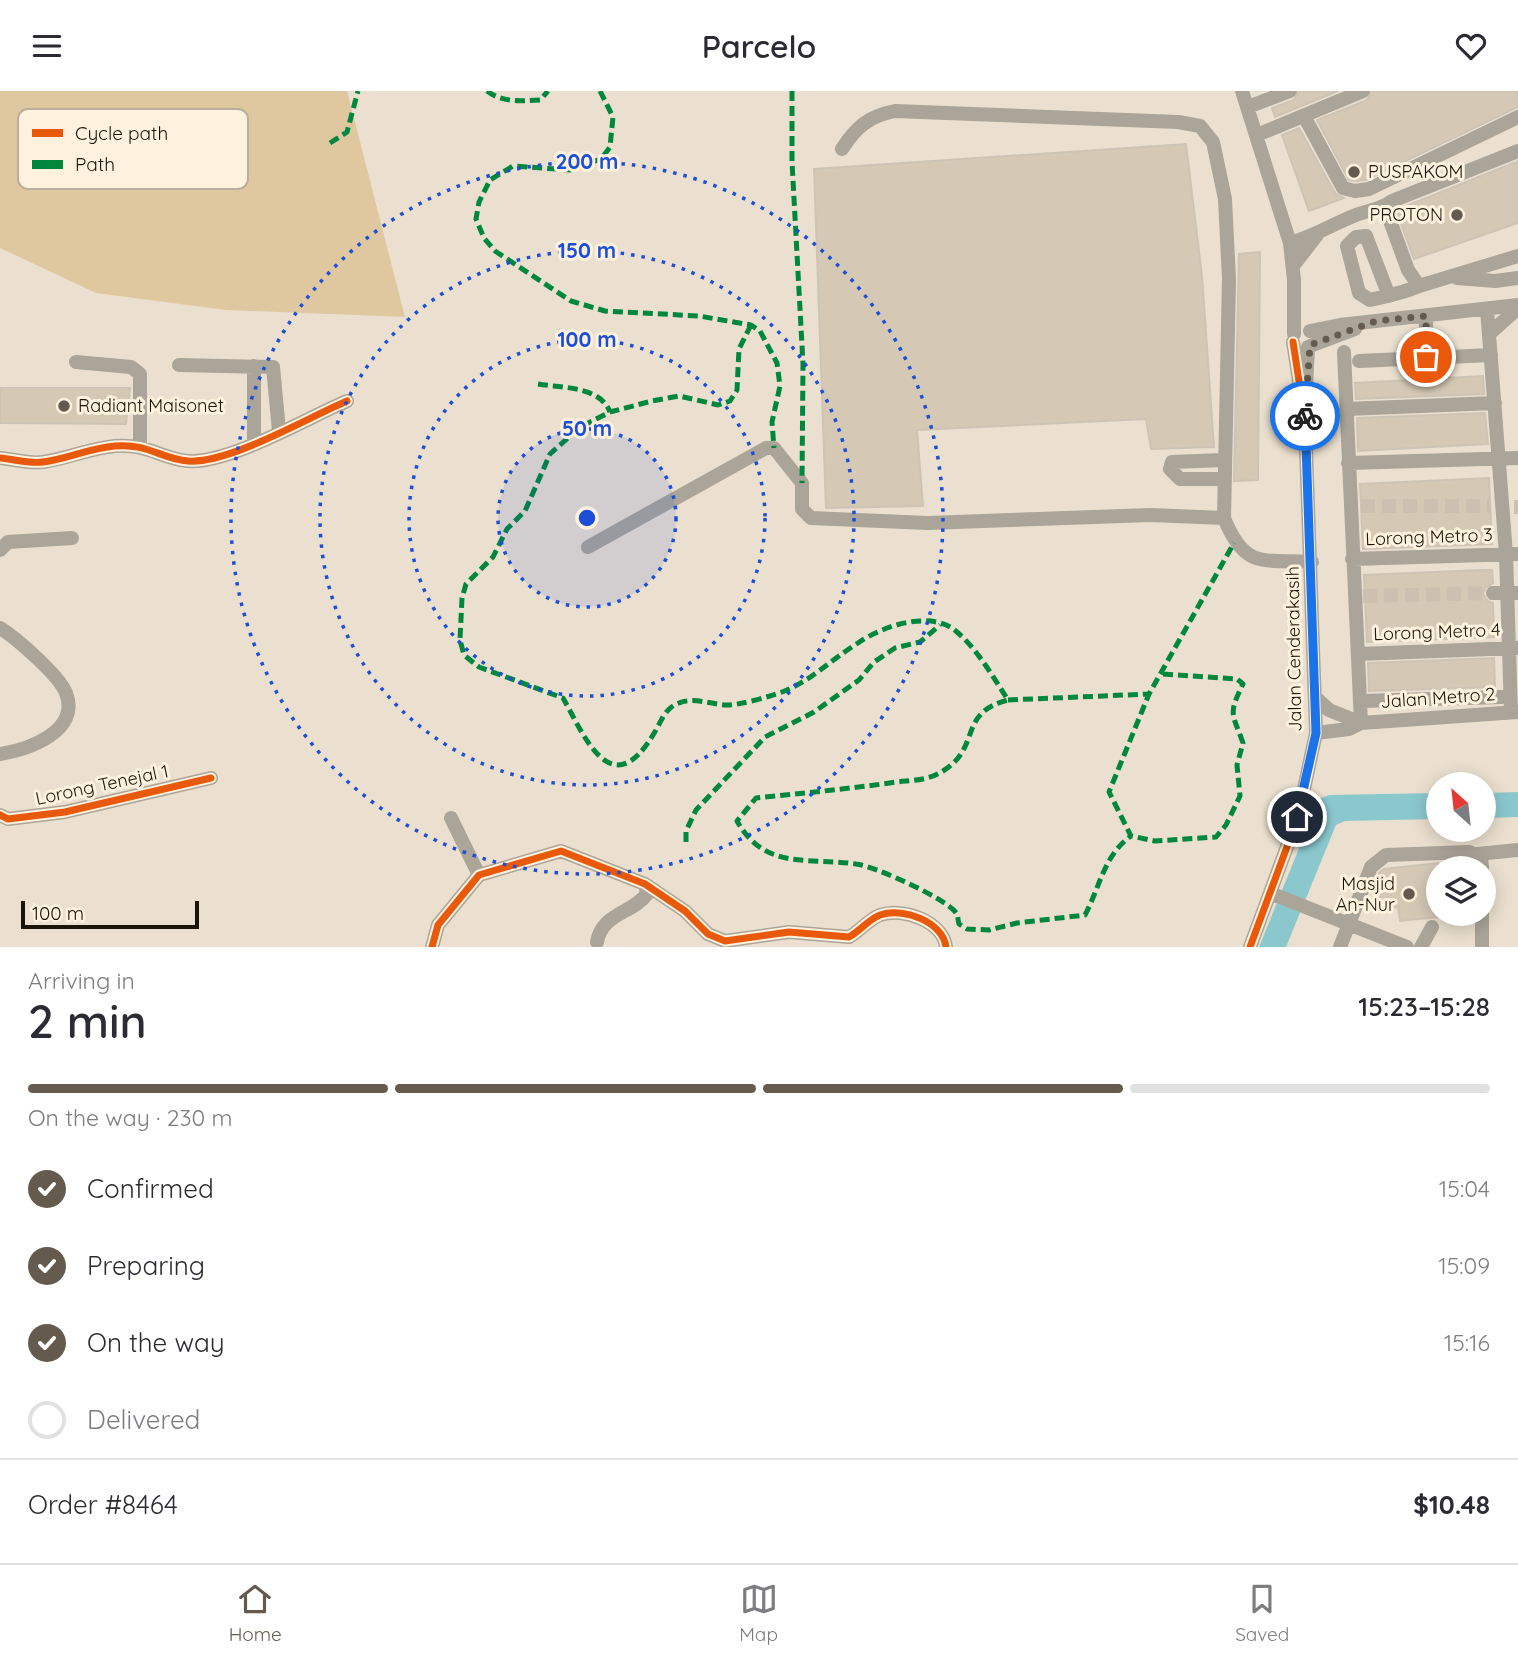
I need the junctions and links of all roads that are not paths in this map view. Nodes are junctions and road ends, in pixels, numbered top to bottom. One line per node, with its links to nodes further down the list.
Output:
1 (1242, 91): 4 (street)
2 (1290, 91): 4 (street)
3 (1363, 91): 5 (street)
4 (1248, 107): 7 (street)
5 (1304, 116): 6 (street); 7 (street)
6 (1518, 117)
7 (1257, 135): 11 (street)
8 (842, 149): 41 (street)
9 (1518, 151): 10 (street)
10 (1385, 207): 12 (street); 18 (street)
11 (1281, 213): 12 (street); 13 (street)
12 (1317, 235): 13 (street); 15 (street)
13 (1290, 243): 15 (street)
14 (1518, 256): 16 (street)
15 (1294, 273): 24 (street, Jalan Cenderakasih)
16 (1447, 278): 17 (street); 18 (street)
17 (1518, 278)
18 (1419, 286): 19 (street)
19 (1388, 296)
20 (1518, 306): 21 (street); 23 (street)
21 (1480, 310): 22 (street); 23 (street); 26 (street)
22 (1426, 316): 24 (street); 27 (street)
23 (1489, 334): 26 (street)
24 (1304, 338): 50 (street, Jalan Cenderakasih)
25 (1344, 352): 34 (street)
26 (1484, 355): 27 (street); 33 (street)
27 (1426, 357): 28 (street)
28 (1359, 361)
29 (76, 362): 37 (street)
30 (179, 365): 31 (street)
31 (254, 366): 35 (street); 36 (street)
32 (347, 401): 35 (street)
33 (1495, 403): 34 (street); 39 (street)
34 (1346, 409): 42 (street)
35 (279, 431): 36 (street)
36 (254, 443): 37 (street)
37 (139, 446): 38 (street)
38 (0, 458)
39 (1500, 458): 40 (street); 42 (street); 48 (street)
40 (1518, 458)
41 (1223, 460): 43 (street); 43 (street)
42 (1348, 463): 49 (street)
43 (1223, 479): 44 (street)
44 (1224, 518): 46 (street); 50 (street)
45 (72, 538): 47 (street)
46 (588, 547)
47 (0, 550)
48 (1512, 554): 49 (street, Lorong Metro 3); 51 (street)
49 (1352, 559): 54 (street)
50 (1312, 562): 55 (street, Jalan Cenderakasih)
51 (1506, 593): 53 (street)
52 (0, 628): 60 (street)
53 (1513, 648): 54 (street, Lorong Metro 4); 57 (street)
54 (1358, 655): 56 (street)
55 (1315, 697): 58 (street, Jalan Metro 2); 59 (street, Jalan Cenderakasih)
56 (1361, 701): 57 (street); 58 (street)
57 (1510, 705): 58 (street, Jalan Metro 2)
58 (1362, 723): 59 (street, Jalan Metro 2)
59 (1316, 733): 69 (street, Jalan Cenderakasih)
60 (0, 754)
61 (211, 778): 62 (street, Lorong Tenejal 1)
62 (0, 815)
63 (452, 818): 67 (street)
64 (1518, 850): 65 (street)
65 (1477, 853): 66 (street); 70 (street)
66 (1480, 856)
67 (480, 876): 68 (street); 74 (street)
68 (645, 884): 73 (street); 75 (street)
69 (1273, 894): 70 (street); 76 (street, Jalan Cenderakasih)
70 (1349, 925): 77 (street); 78 (street)
71 (1482, 926): 80 (street)
72 (1432, 927): 79 (street)
73 (597, 942)
74 (432, 947)
75 (946, 947)
76 (1250, 947)
77 (1340, 947)
78 (1407, 947)
79 (1421, 947)
80 (1482, 947)

